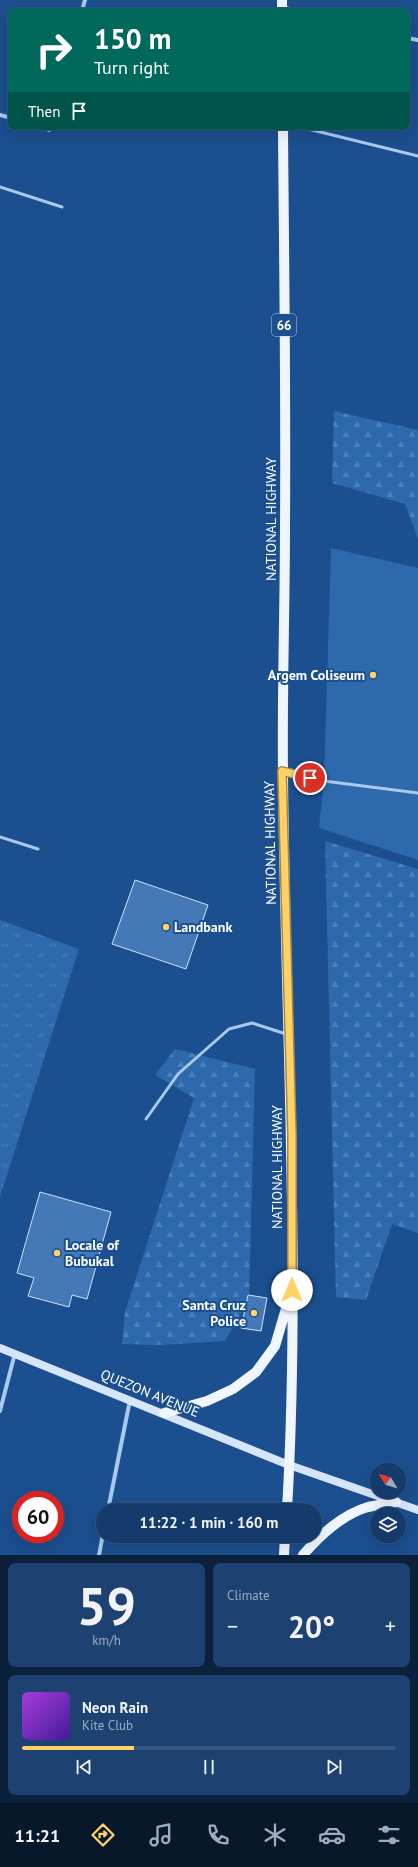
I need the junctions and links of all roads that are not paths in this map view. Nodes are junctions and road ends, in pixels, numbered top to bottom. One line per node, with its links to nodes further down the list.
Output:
1 (283, 130): 6 (main road, NATIONAL HIGHWAY / 66)
2 (312, 130): 3 (lane)
3 (418, 156)
4 (0, 187): 5 (lane)
5 (62, 207)
6 (282, 771): 7 (lane); 10 (main road, NATIONAL HIGHWAY / 66)
7 (418, 793)
8 (0, 837): 9 (lane)
9 (38, 849)
10 (289, 1036): 11 (lane); 12 (main road, NATIONAL HIGHWAY / 66)
11 (146, 1119)
12 (292, 1290): 17 (main road); 18 (main road, NATIONAL HIGHWAY / 66)
13 (0, 1348): 14 (main road, QUEZON AVENUE)
14 (15, 1353): 15 (main road, QUEZON AVENUE); 16 (street)
15 (130, 1400): 17 (main road, QUEZON AVENUE); 20 (street)
16 (0, 1411)
17 (164, 1413): 18 (main road, QUEZON AVENUE)
18 (289, 1465): 19 (main road, QUEZON AVENUE); 21 (main road, NATIONAL HIGHWAY / 66)
19 (396, 1502): 22 (main road, QUEZON AVENUE); 27 (main road)
20 (109, 1503)
21 (287, 1503)
22 (418, 1510)
23 (101, 1543): 25 (street)
24 (285, 1543): 26 (main road)
25 (99, 1555)
26 (284, 1555)
27 (302, 1555)

